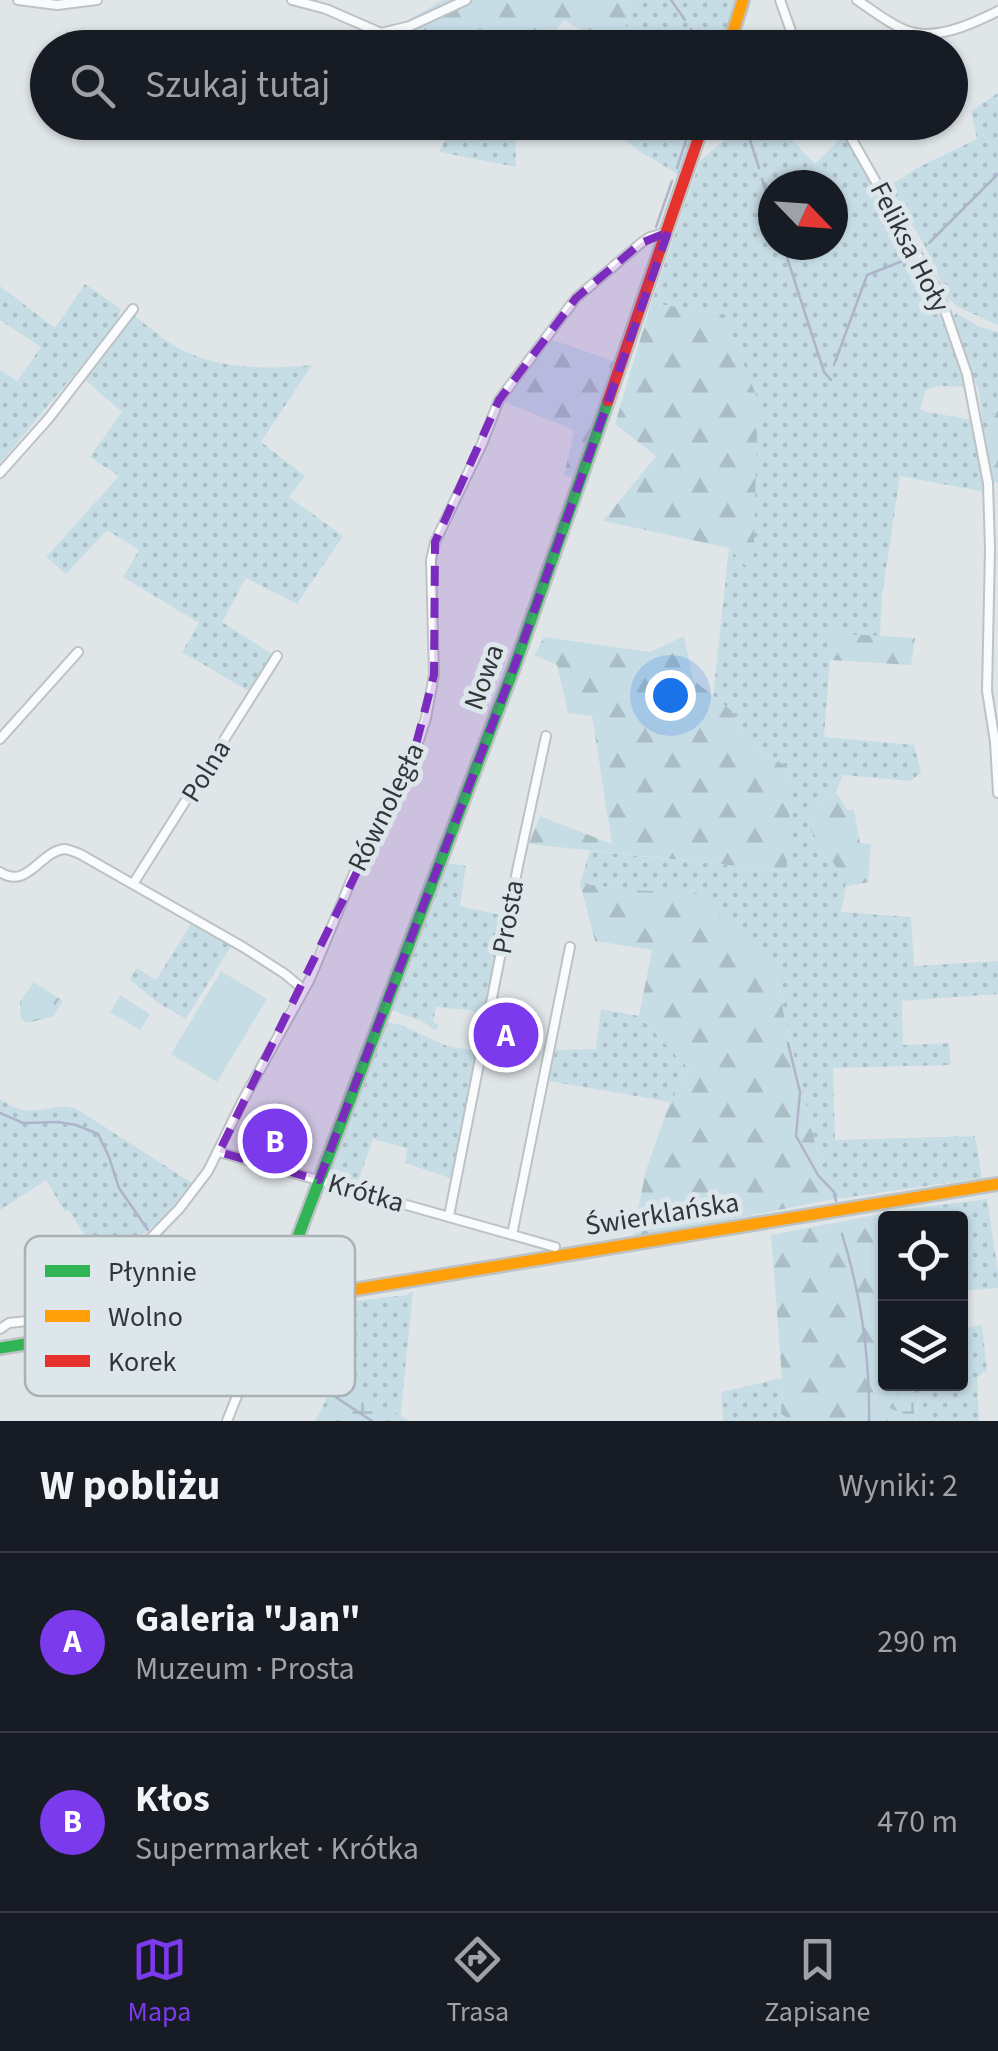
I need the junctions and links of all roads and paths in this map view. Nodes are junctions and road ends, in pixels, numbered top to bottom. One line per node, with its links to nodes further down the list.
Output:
1 (18, 0): 2 (street)
2 (97, 0)
3 (292, 0): 9 (street)
4 (466, 0): 10 (street)
5 (743, 0): 11 (street)
6 (856, 0): 13 (street)
7 (784, 2): 12 (street)
8 (998, 10): 14 (street)
9 (375, 30)
10 (394, 30)
11 (734, 30)
12 (792, 30)
13 (902, 30)
14 (942, 30)
15 (698, 140): 17 (street, Nowa)
16 (852, 140): 20 (street, Feliksa Hoły)
17 (668, 232): 29 (street, Równoległa); 31 (street, Nowa)
18 (132, 309): 19 (street)
19 (0, 473)
20 (994, 549): 25 (street, Feliksa Hoły)
21 (78, 652): 24 (street)
22 (277, 656): 27 (street, Polna)
23 (546, 736): 33 (street, Prosta)
24 (0, 739)
25 (998, 793)
26 (0, 872): 27 (street)
27 (134, 884): 29 (street)
28 (570, 946): 34 (street)
29 (304, 990): 30 (street, Równoległa)
30 (218, 1152): 31 (street, Krótka); 35 (street, Równoległa)
31 (319, 1180): 33 (street, Krótka); 36 (street, Nowa)
32 (998, 1184): 38 (street, Świerklańska)
33 (450, 1216): 34 (street, Krótka)
34 (512, 1235): 37 (street, Krótka)
35 (153, 1236)
36 (298, 1236)
37 (555, 1248)
38 (355, 1290)
39 (25, 1322): 40 (street, Równoległa)
40 (0, 1330): 41 (street)
41 (3, 1348)
42 (237, 1396): 43 (street)
43 (227, 1421)

